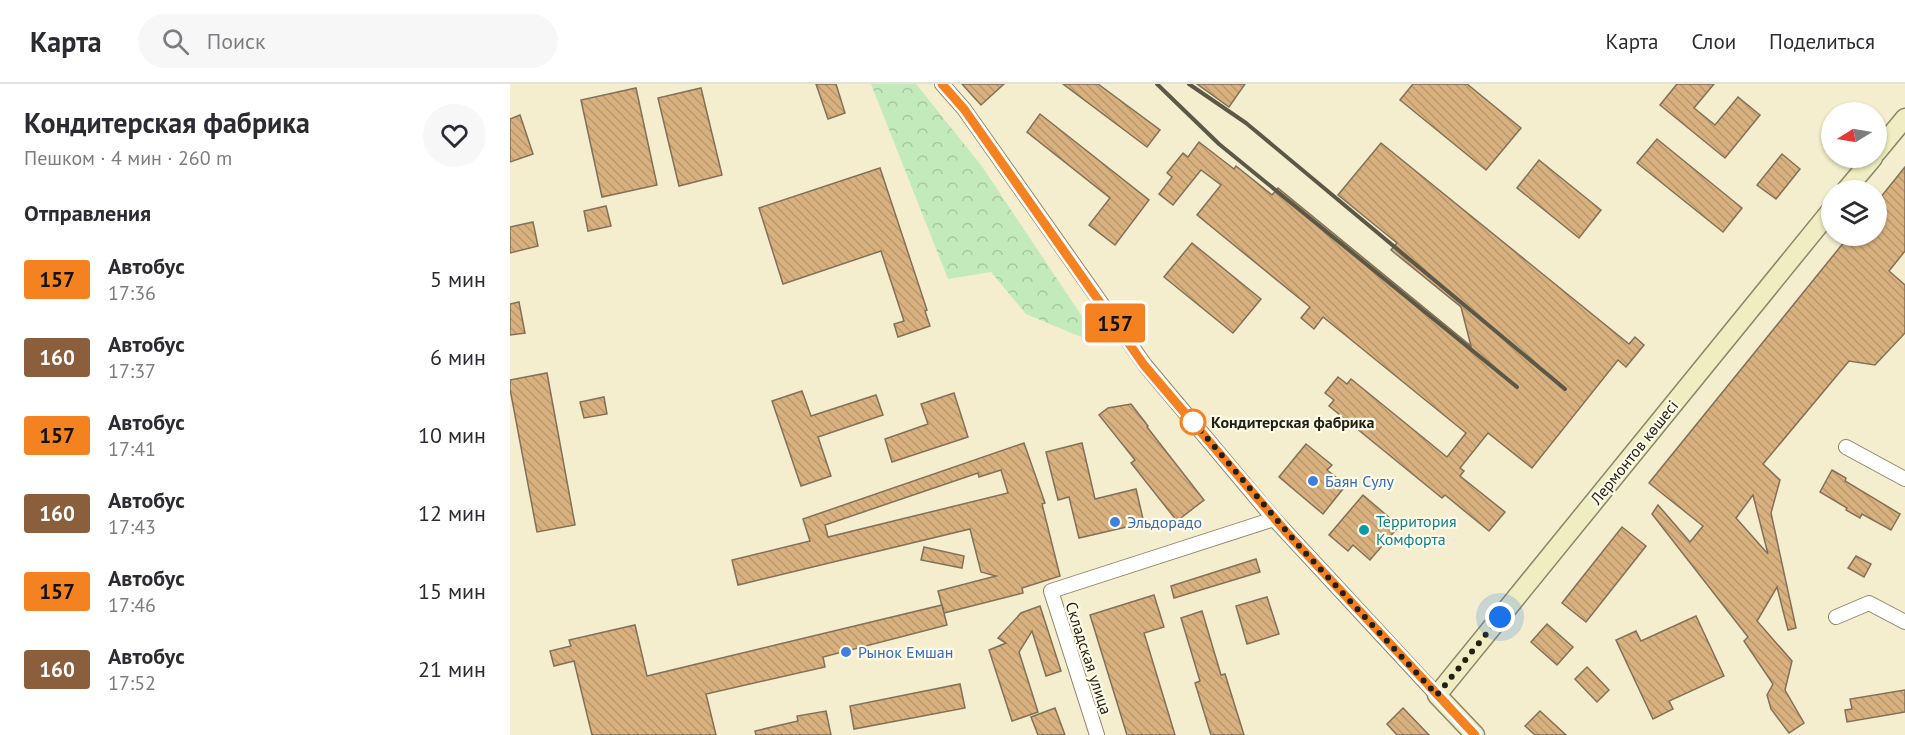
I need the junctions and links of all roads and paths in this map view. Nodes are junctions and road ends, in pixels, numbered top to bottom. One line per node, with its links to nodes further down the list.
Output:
1 (942, 84): 9 (street)
2 (1905, 118): 3 (street)
3 (1887, 140)
4 (1865, 168): 5 (street)
5 (1854, 180)
6 (1821, 223): 12 (street, Лермонтов көшесі)
7 (1846, 447): 8 (street)
8 (1905, 479)
9 (1274, 519): 12 (street); 13 (street, Складская улица)
10 (1836, 618): 11 (street)
11 (1905, 622)
12 (1437, 695): 14 (street)
13 (1096, 735)
14 (1475, 735)

